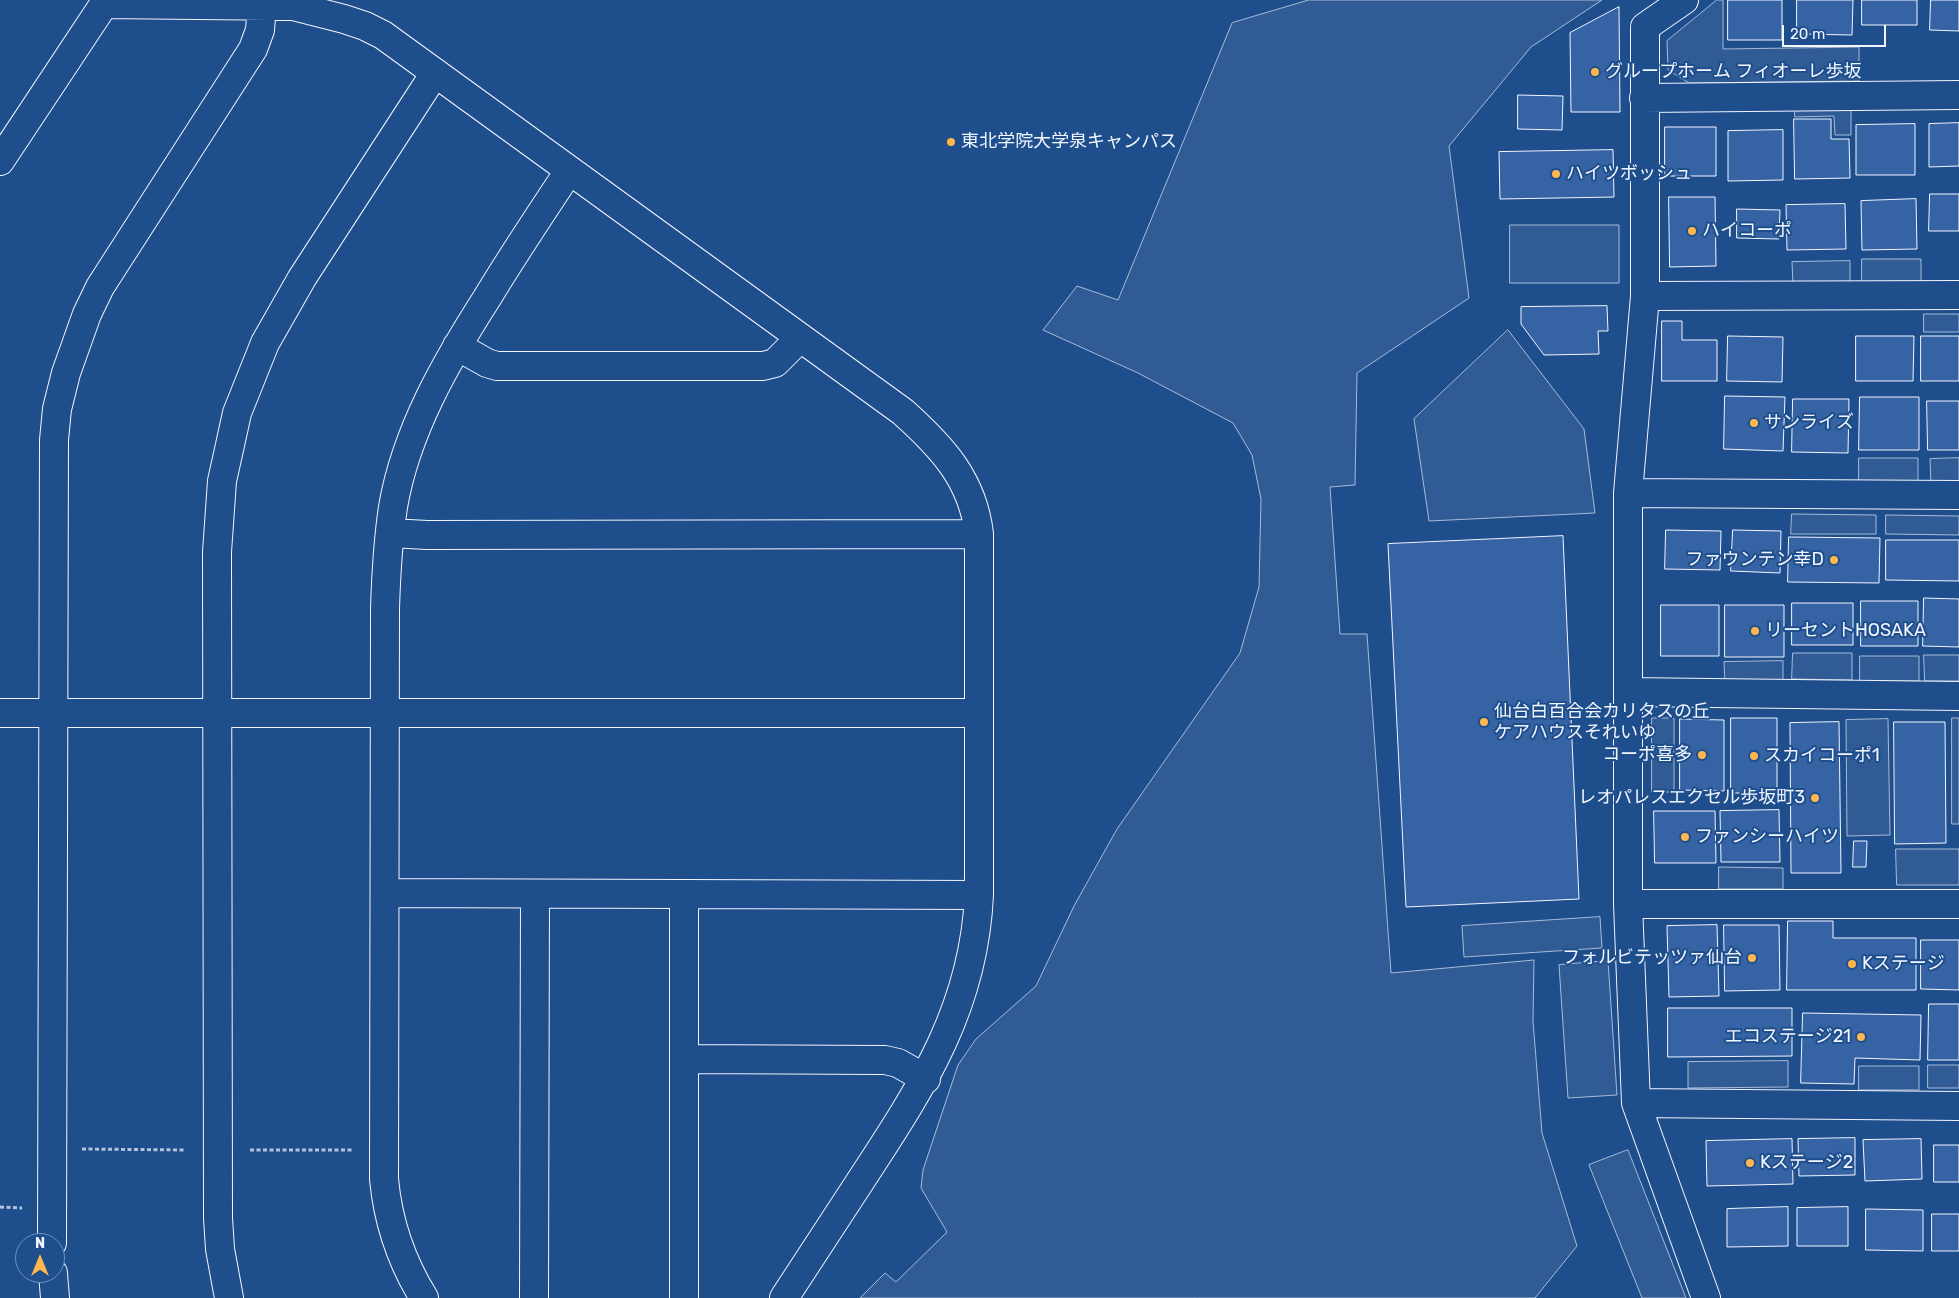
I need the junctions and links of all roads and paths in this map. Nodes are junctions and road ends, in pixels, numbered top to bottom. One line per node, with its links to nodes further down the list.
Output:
1 (1684, 0): 5 (street)
2 (262, 4): 3 (street); 6 (street); 21 (street)
3 (435, 73): 7 (street); 18 (street)
4 (1959, 95): 5 (street)
5 (1644, 98): 9 (street)
6 (0, 161)
7 (569, 171): 10 (street); 11 (street)
8 (1959, 295): 9 (street)
9 (1645, 296): 12 (street)
10 (800, 338): 11 (street); 15 (street)
11 (457, 346): 14 (street)
12 (1628, 493): 13 (street); 16 (street)
13 (1959, 495)
14 (391, 532): 15 (street); 19 (street)
15 (979, 534): 22 (street)
16 (1628, 692): 17 (street); 27 (street)
17 (1959, 696)
18 (218, 712): 19 (street); 21 (street); 34 (street)
19 (385, 712): 22 (street); 23 (street)
20 (0, 713): 21 (street)
21 (53, 713): 33 (street)
22 (979, 713): 26 (street)
23 (385, 893): 24 (street); 35 (street)
24 (535, 894): 25 (street); 41 (street)
25 (684, 894): 26 (street); 29 (street)
26 (979, 894): 30 (street)
27 (1628, 904): 28 (street); 31 (street)
28 (1959, 904)
29 (684, 1059): 30 (street); 42 (street)
30 (926, 1079): 43 (street)
31 (1636, 1103): 32 (street); 44 (street)
32 (1959, 1106)
33 (52, 1149): 34 (path); 36 (street)
34 (218, 1150): 35 (path); 39 (street)
35 (384, 1150): 40 (street)
36 (52, 1233)
37 (54, 1283): 38 (street)
38 (55, 1298)
39 (229, 1298)
40 (424, 1298)
41 (534, 1298)
42 (684, 1298)
43 (784, 1298)
44 (1706, 1298)

